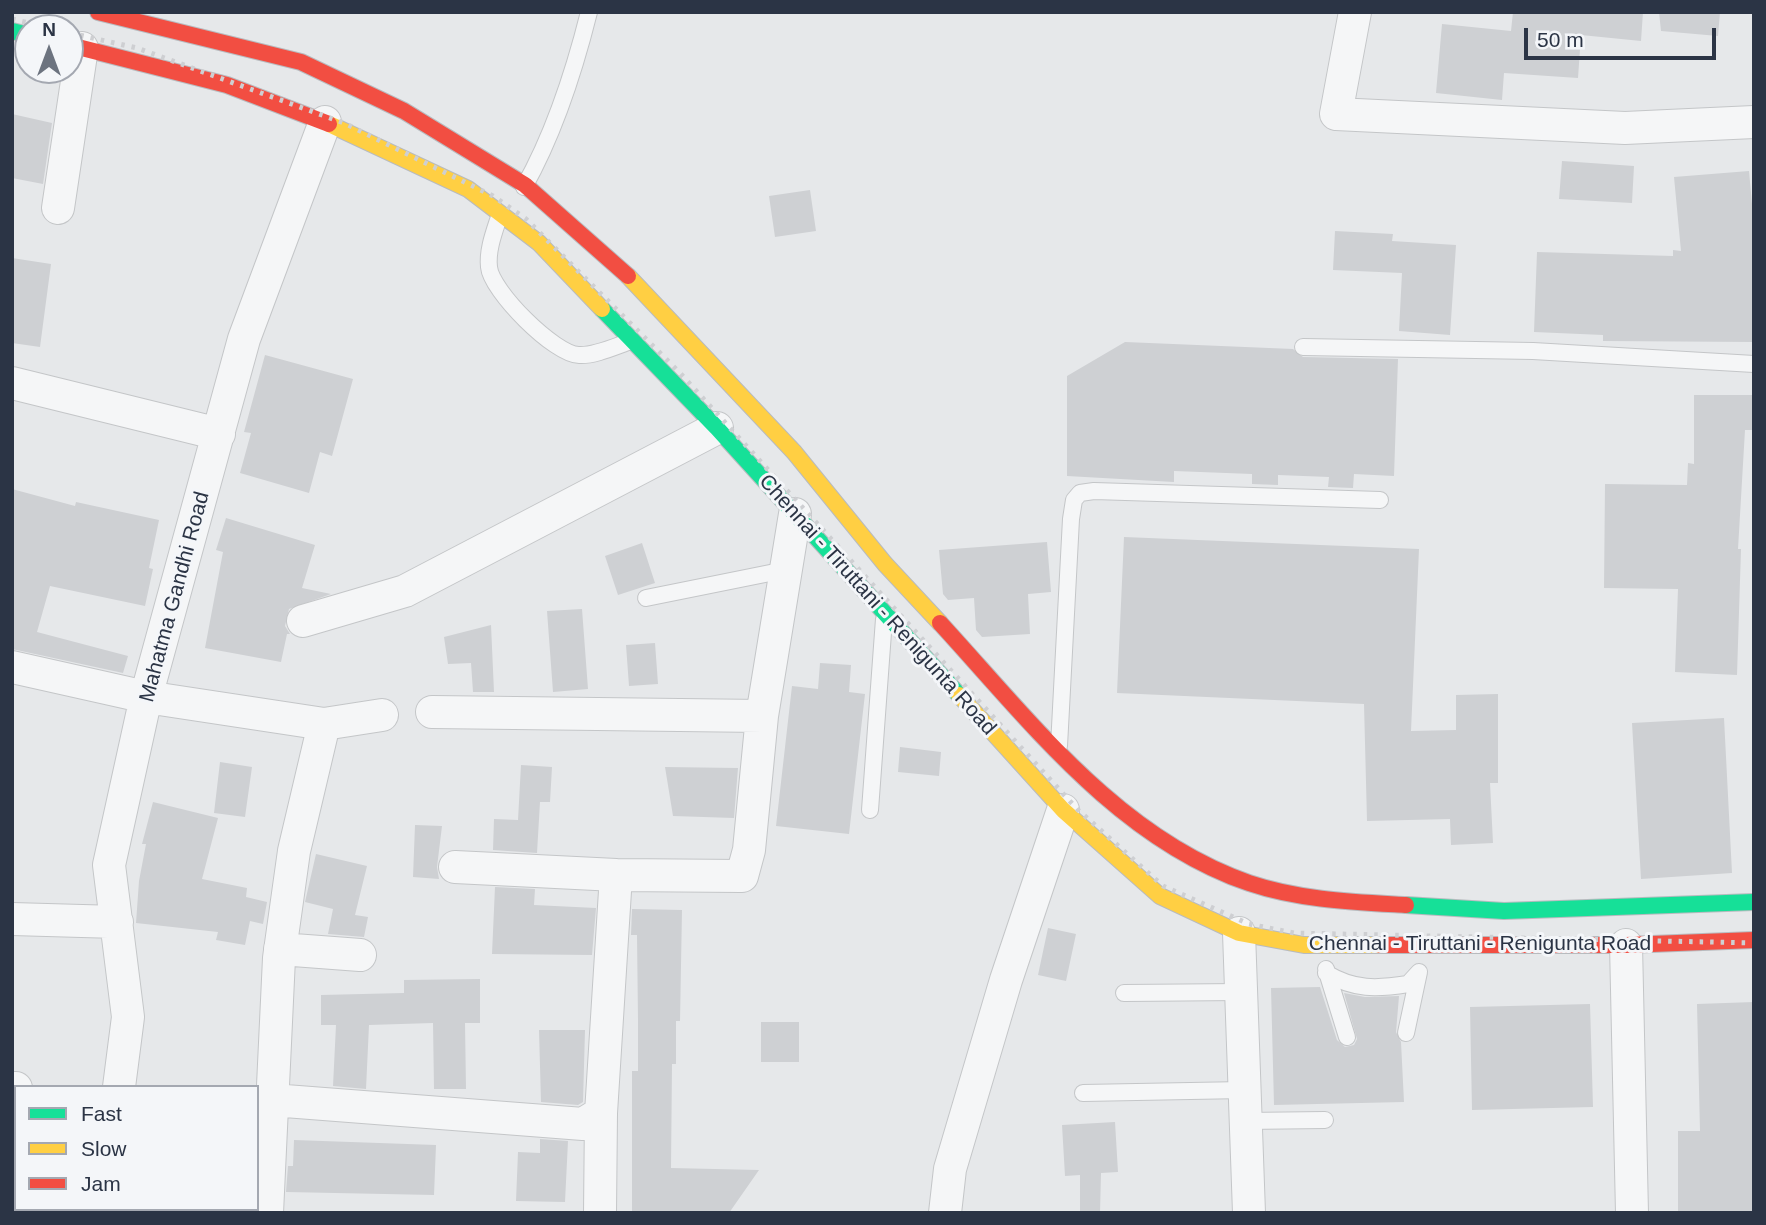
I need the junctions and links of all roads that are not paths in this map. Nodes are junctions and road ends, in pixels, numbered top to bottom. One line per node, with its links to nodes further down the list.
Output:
1 (98, 12): 8 (highway, Chennai - Tiruttani - Renigunta Road)
2 (589, 12): 8 (lane)
3 (1355, 12): 7 (street)
4 (84, 49): 6 (highway, Chennai - Tiruttani - Renigunta Road)
5 (72, 84): 9 (street)
6 (325, 122): 10 (highway, Chennai - Tiruttani - Renigunta Road); 16 (street, Mahatma Gandhi Road)
7 (1754, 122)
8 (525, 185): 10 (lane); 29 (highway, Chennai - Tiruttani - Renigunta Road)
9 (58, 208)
10 (500, 214): 11 (highway, Chennai - Tiruttani - Renigunta Road); 11 (lane)
11 (633, 341): 15 (highway, Chennai - Tiruttani - Renigunta Road)
12 (1303, 347): 13 (lane)
13 (1754, 364)
14 (12, 383): 16 (street)
15 (717, 428): 18 (highway, Chennai - Tiruttani - Renigunta Road); 22 (street)
16 (219, 434): 24 (street, Mahatma Gandhi Road)
17 (1380, 500): 29 (lane)
18 (795, 514): 19 (street); 21 (highway, Chennai - Tiruttani - Renigunta Road)
19 (785, 569): 20 (lane); 27 (street)
20 (646, 598)
21 (885, 614): 30 (lane); 31 (highway, Chennai - Tiruttani - Renigunta Road)
22 (303, 621)
23 (12, 667): 24 (street)
24 (146, 697): 28 (street); 36 (street, Mahatma Gandhi Road)
25 (432, 712): 27 (street)
26 (382, 715): 28 (street)
27 (762, 716): 33 (street)
28 (324, 724): 42 (street)
29 (1059, 752): 34 (highway, Chennai - Tiruttani - Renigunta Road)
30 (870, 810)
31 (1063, 810): 37 (highway, Chennai - Tiruttani - Renigunta Road); 58 (street)
32 (454, 867): 33 (street)
33 (616, 875): 54 (street)
34 (1754, 902)
35 (12, 919): 36 (street)
36 (117, 922): 50 (street, Mahatma Gandhi Road)
37 (1239, 933): 39 (highway, Chennai - Tiruttani - Renigunta Road); 46 (street)
38 (1754, 940): 41 (highway, Chennai - Tiruttani - Renigunta Road)
39 (1323, 945): 40 (highway, Chennai - Tiruttani - Renigunta Road); 45 (lane)
40 (1425, 945): 41 (highway, Chennai - Tiruttani - Renigunta Road); 44 (lane)
41 (1626, 945): 60 (street)
42 (280, 948): 43 (street); 52 (street)
43 (360, 955)
44 (1419, 972): 45 (lane); 48 (lane)
45 (1326, 973): 49 (lane)
46 (1241, 992): 47 (lane); 53 (street)
47 (1124, 993)
48 (1406, 1033)
49 (1347, 1037)
50 (119, 1085)
51 (1083, 1093): 53 (lane)
52 (272, 1100): 54 (street); 56 (street)
53 (1245, 1105): 55 (lane); 59 (street)
54 (601, 1113): 57 (street)
55 (1325, 1120)
56 (267, 1213)
57 (600, 1213)
58 (945, 1213)
59 (1249, 1213)
60 (1632, 1213)

